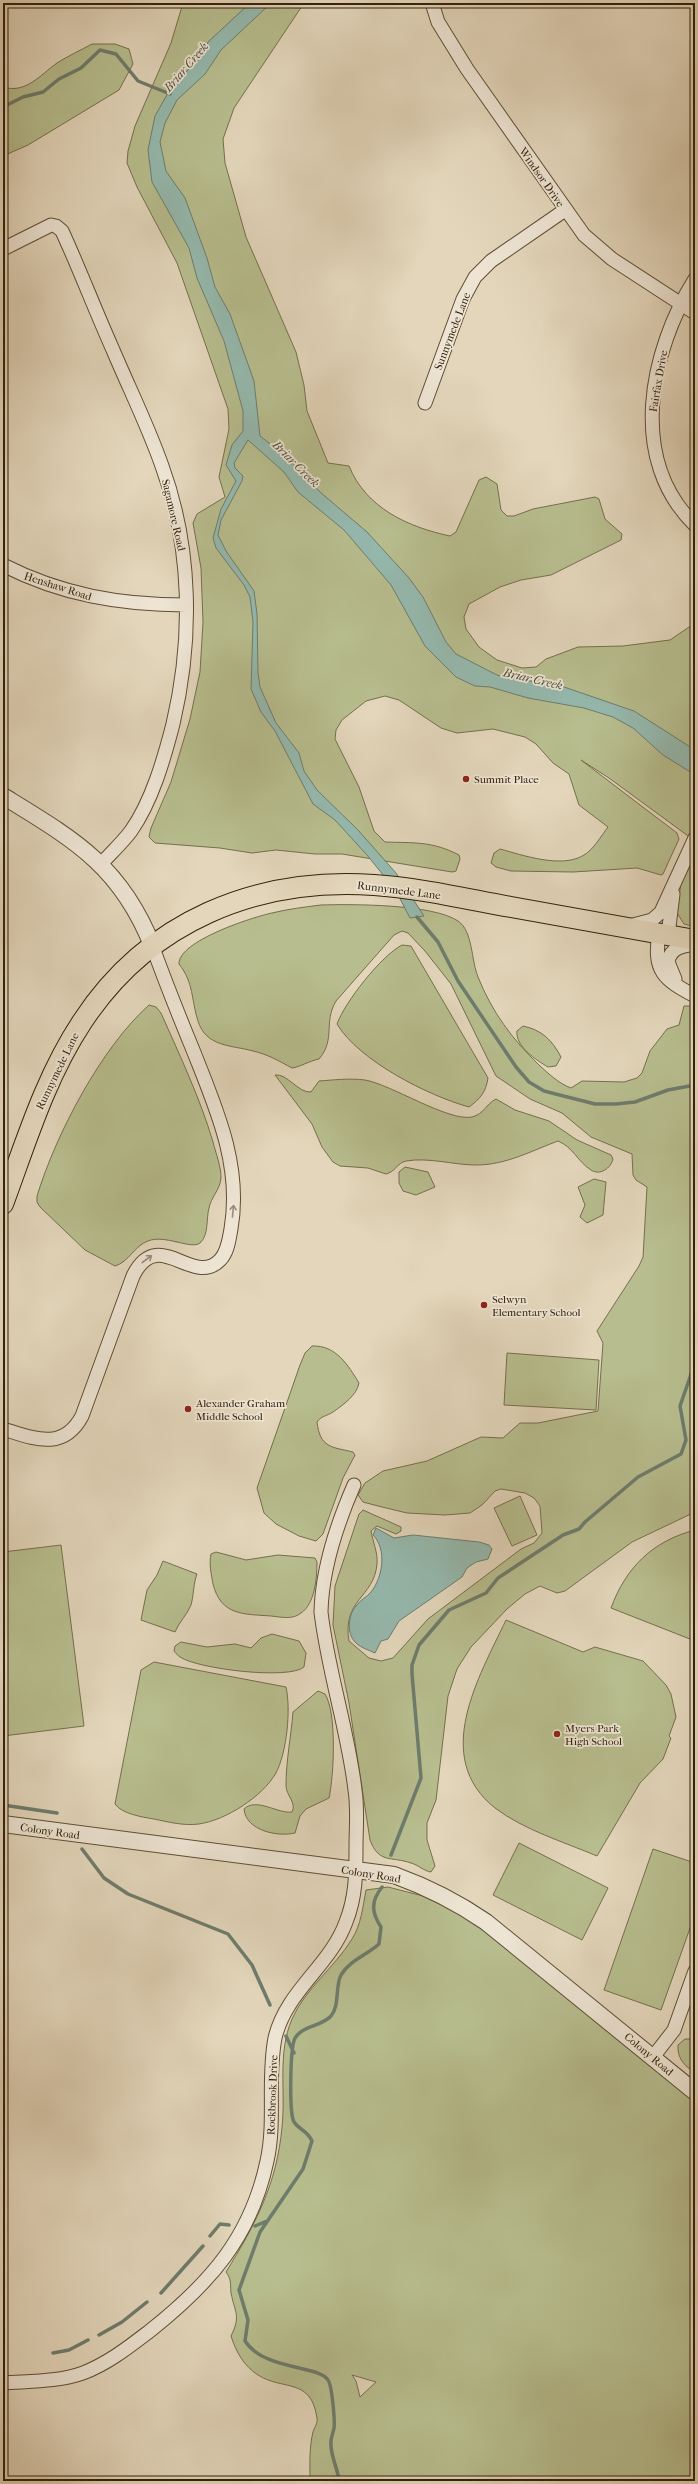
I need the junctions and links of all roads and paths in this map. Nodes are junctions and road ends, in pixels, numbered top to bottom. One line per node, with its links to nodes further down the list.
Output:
1 (432, 3): 2 (street, Windsor Drive)
2 (565, 210): 5 (street, Windsor Drive); 7 (street, Sunnymede Lane)
3 (3, 249): 10 (street, Sagamore Road)
4 (695, 279): 5 (street, Fairfax Drive)
5 (680, 304): 6 (street, Windsor Drive); 8 (street, Fairfax Drive)
6 (695, 313)
7 (425, 403)
8 (695, 525)
9 (3, 565): 10 (street, Henshaw Road)
10 (186, 605): 13 (street, Sagamore Road)
11 (3, 796): 13 (street)
12 (695, 838): 14 (street)
13 (101, 864): 19 (street)
14 (673, 888): 15 (street); 16 (street)
15 (617, 926): 16 (main road, Runnymede Lane); 19 (main road, Runnymede Lane)
16 (664, 934): 17 (main road, Runnymede Lane); 20 (street)
17 (695, 940)
18 (695, 944): 20 (street)
19 (152, 945): 21 (main road, Runnymede Lane); 22 (street, one-way to 19)
20 (690, 994)
21 (3, 1204)
22 (3, 1429)
23 (354, 1485): 25 (street, Rockbrook Drive)
24 (3, 1824): 25 (street, Colony Road)
25 (356, 1871): 27 (street, Colony Road); 29 (street, Rockbrook Drive)
26 (695, 1971): 27 (street)
27 (653, 2057): 28 (street, Colony Road)
28 (695, 2092)
29 (3, 2383)

